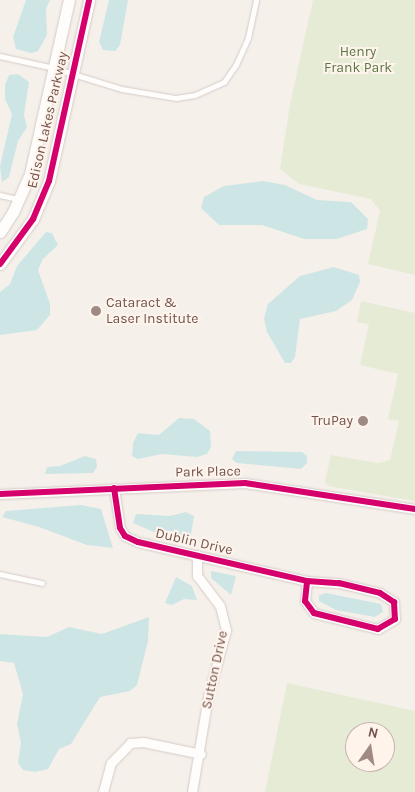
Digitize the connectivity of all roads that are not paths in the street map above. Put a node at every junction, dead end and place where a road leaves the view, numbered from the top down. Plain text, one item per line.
1 (69, 0) edge
2 (89, 0) edge
3 (256, 0) edge
4 (0, 56) edge
5 (54, 68) junction
6 (72, 75) junction
7 (0, 195) edge
8 (20, 200) junction
9 (0, 232) edge
10 (0, 264) edge
11 (114, 488) junction
12 (0, 494) edge
13 (415, 509) edge
14 (197, 556) junction
15 (0, 574) edge
16 (306, 581) junction
17 (42, 583) dead end
18 (201, 754) junction
19 (103, 792) edge
20 (192, 792) edge

1 - 5 street, Edison Lakes Parkway
2 - 6 street, Edison Lakes Parkway
3 - 6 lane
4 - 5 lane
5 - 6 lane
5 - 8 street, Edison Lakes Parkway
6 - 10 street, Edison Lakes Parkway
7 - 8 lane
8 - 9 street, Edison Lakes Parkway
11 - 12 street, Park Place
11 - 13 street, Park Place
11 - 14 street, Dublin Drive
14 - 16 street, Dublin Drive
14 - 18 street, Sutton Drive
15 - 17 lane
16 - 16 street, Dublin Drive
18 - 19 street
18 - 20 street, Sutton Drive

